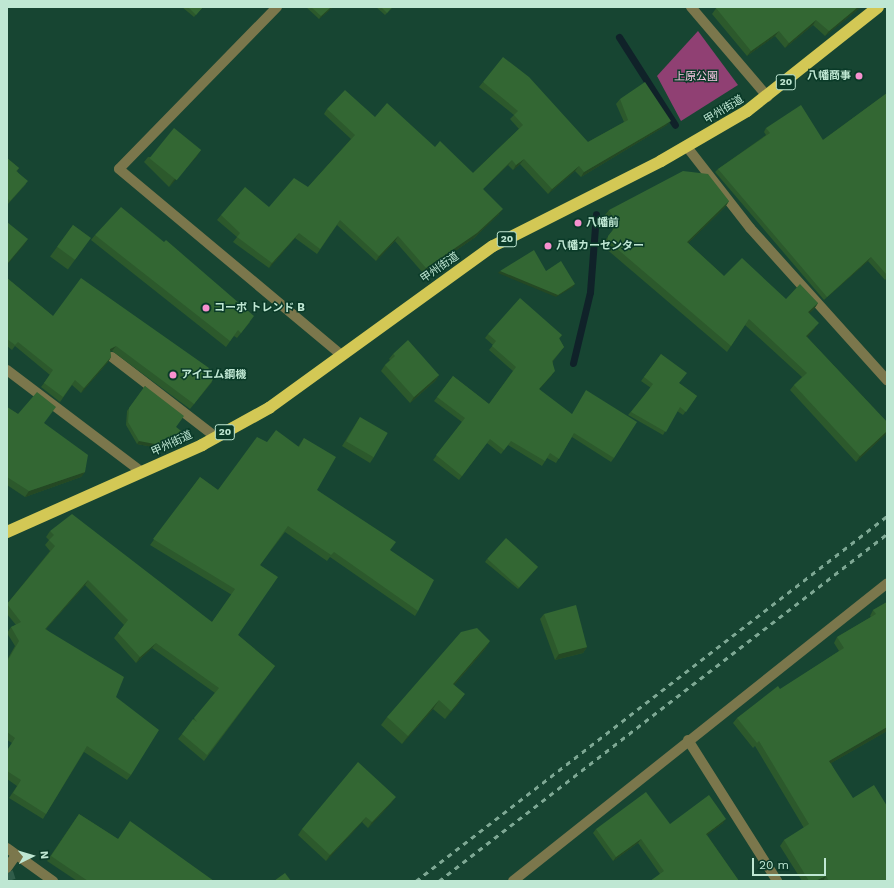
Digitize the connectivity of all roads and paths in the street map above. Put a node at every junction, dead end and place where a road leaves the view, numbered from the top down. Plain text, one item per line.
1 (277, 7) edge
2 (691, 7) edge
3 (878, 7) edge
4 (768, 96) junction
5 (687, 147) junction
6 (340, 354) junction
7 (112, 357) edge
8 (7, 370) edge
9 (887, 380) edge
10 (216, 437) junction
11 (142, 472) junction
12 (7, 532) edge
13 (887, 584) edge
14 (688, 740) junction
15 (7, 848) edge
16 (16, 855) junction
17 (7, 868) edge
18 (53, 881) edge
19 (513, 881) edge
20 (777, 881) edge

1 - 6 street
2 - 4 street
3 - 4 highway, 甲州街道 / 20
4 - 5 highway, 甲州街道 / 20
5 - 6 highway, 甲州街道 / 20
5 - 9 street
6 - 10 highway, 甲州街道 / 20
7 - 10 street
8 - 11 street
10 - 11 highway, 甲州街道 / 20
11 - 12 highway, 甲州街道 / 20
13 - 14 street
14 - 19 street
14 - 20 street
15 - 16 street
16 - 17 street
16 - 18 street

